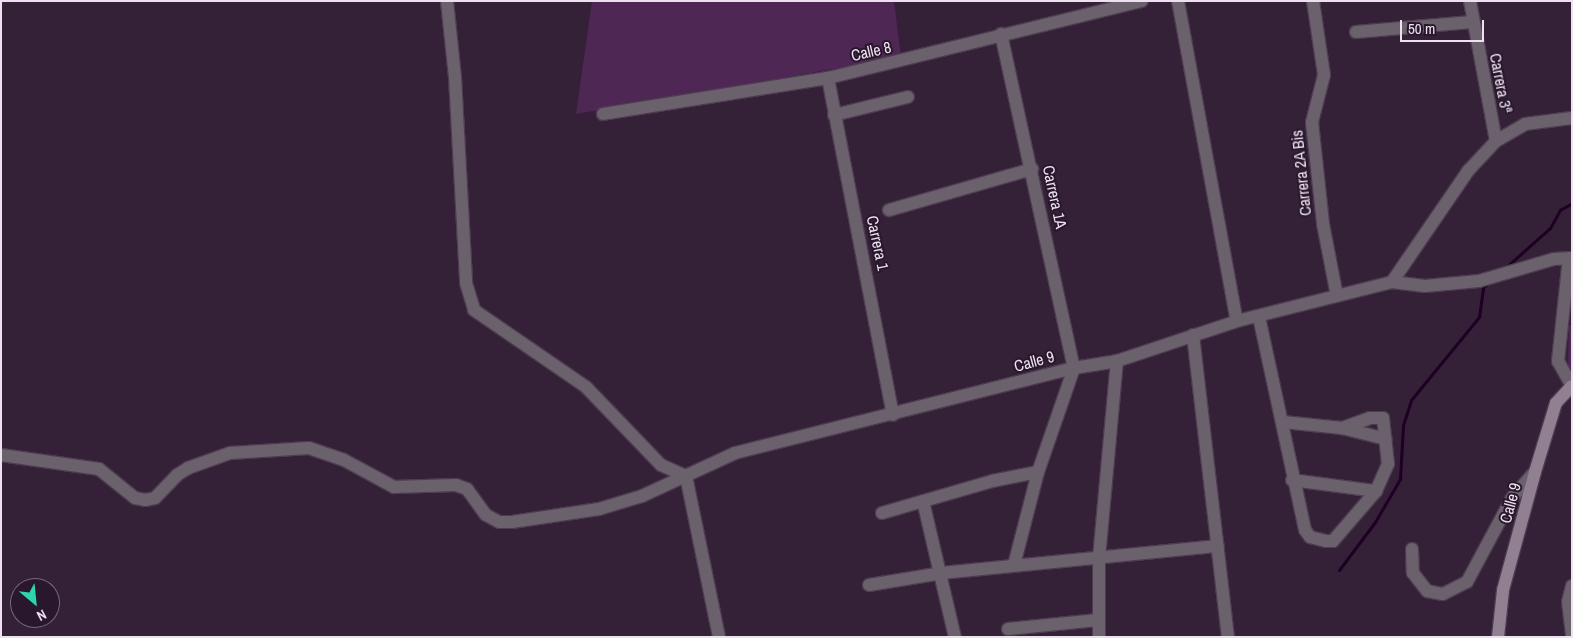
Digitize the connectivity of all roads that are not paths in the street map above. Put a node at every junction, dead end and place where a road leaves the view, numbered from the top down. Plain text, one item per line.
1 (447, 1) edge
2 (1142, 1) edge
3 (1178, 1) edge
4 (1313, 1) edge
5 (1470, 1) edge
6 (1472, 22) junction
7 (1356, 32) dead end
8 (1001, 34) junction
9 (828, 78) junction
10 (908, 97) dead end
11 (603, 114) dead end
12 (834, 115) junction
13 (1572, 118) edge
14 (1496, 141) junction
15 (1032, 169) junction
16 (889, 210) dead end
17 (1570, 258) edge
18 (1392, 282) junction
19 (1337, 296) junction
20 (1259, 317) junction
21 (1237, 321) junction
22 (1193, 335) junction
23 (1117, 361) junction
24 (1074, 368) junction
25 (1572, 386) edge
26 (893, 415) junction
27 (1283, 422) junction
28 (1342, 428) junction
29 (1386, 439) junction
30 (1, 455) edge
31 (1038, 472) junction
32 (1535, 472) junction
33 (686, 476) junction
34 (1292, 480) junction
35 (1376, 492) junction
36 (923, 501) junction
37 (882, 513) dead end
38 (1218, 546) junction
39 (1412, 549) dead end
40 (1099, 558) junction
41 (1014, 565) junction
42 (942, 573) junction
43 (869, 585) dead end
44 (1572, 586) edge
45 (1098, 620) junction
46 (1008, 630) dead end
47 (1572, 636) edge
48 (719, 637) edge
49 (956, 637) edge
50 (1099, 637) edge
51 (1228, 637) edge
52 (1498, 637) edge

1 - 33 street
2 - 8 street, Calle 8
3 - 21 street
4 - 19 street, Carrera 2A Bis
5 - 6 street, Carrera 3ª
6 - 7 street
6 - 14 street, Carrera 3ª
8 - 9 street, Calle 8
8 - 15 street, Carrera 1A
9 - 11 street, Calle 8
9 - 12 street, Carrera 1
10 - 12 street
12 - 26 street, Carrera 1
13 - 14 street
14 - 18 street
15 - 16 street
15 - 24 street, Carrera 1A
17 - 18 street
17 - 25 street
18 - 19 street, Calle 9
19 - 20 street, Calle 9
20 - 21 street, Calle 9
20 - 27 street
21 - 22 street, Calle 9
22 - 23 street, Calle 9
22 - 38 street
23 - 24 street, Calle 9
23 - 40 street
24 - 26 street, Calle 9
24 - 31 street
25 - 32 street, Calle 9
26 - 33 street, Calle 9
27 - 28 street
27 - 34 street
28 - 29 street
28 - 29 street
29 - 35 street
30 - 33 street, Calle 9
31 - 36 street
31 - 41 street
32 - 39 street
32 - 52 street, Calle 9
33 - 48 street
34 - 35 street
34 - 35 street
36 - 37 street
36 - 42 street
38 - 40 street
38 - 51 street
40 - 41 street
40 - 45 street
41 - 42 street
42 - 43 street
42 - 49 street
44 - 47 street
45 - 46 street
45 - 50 street

